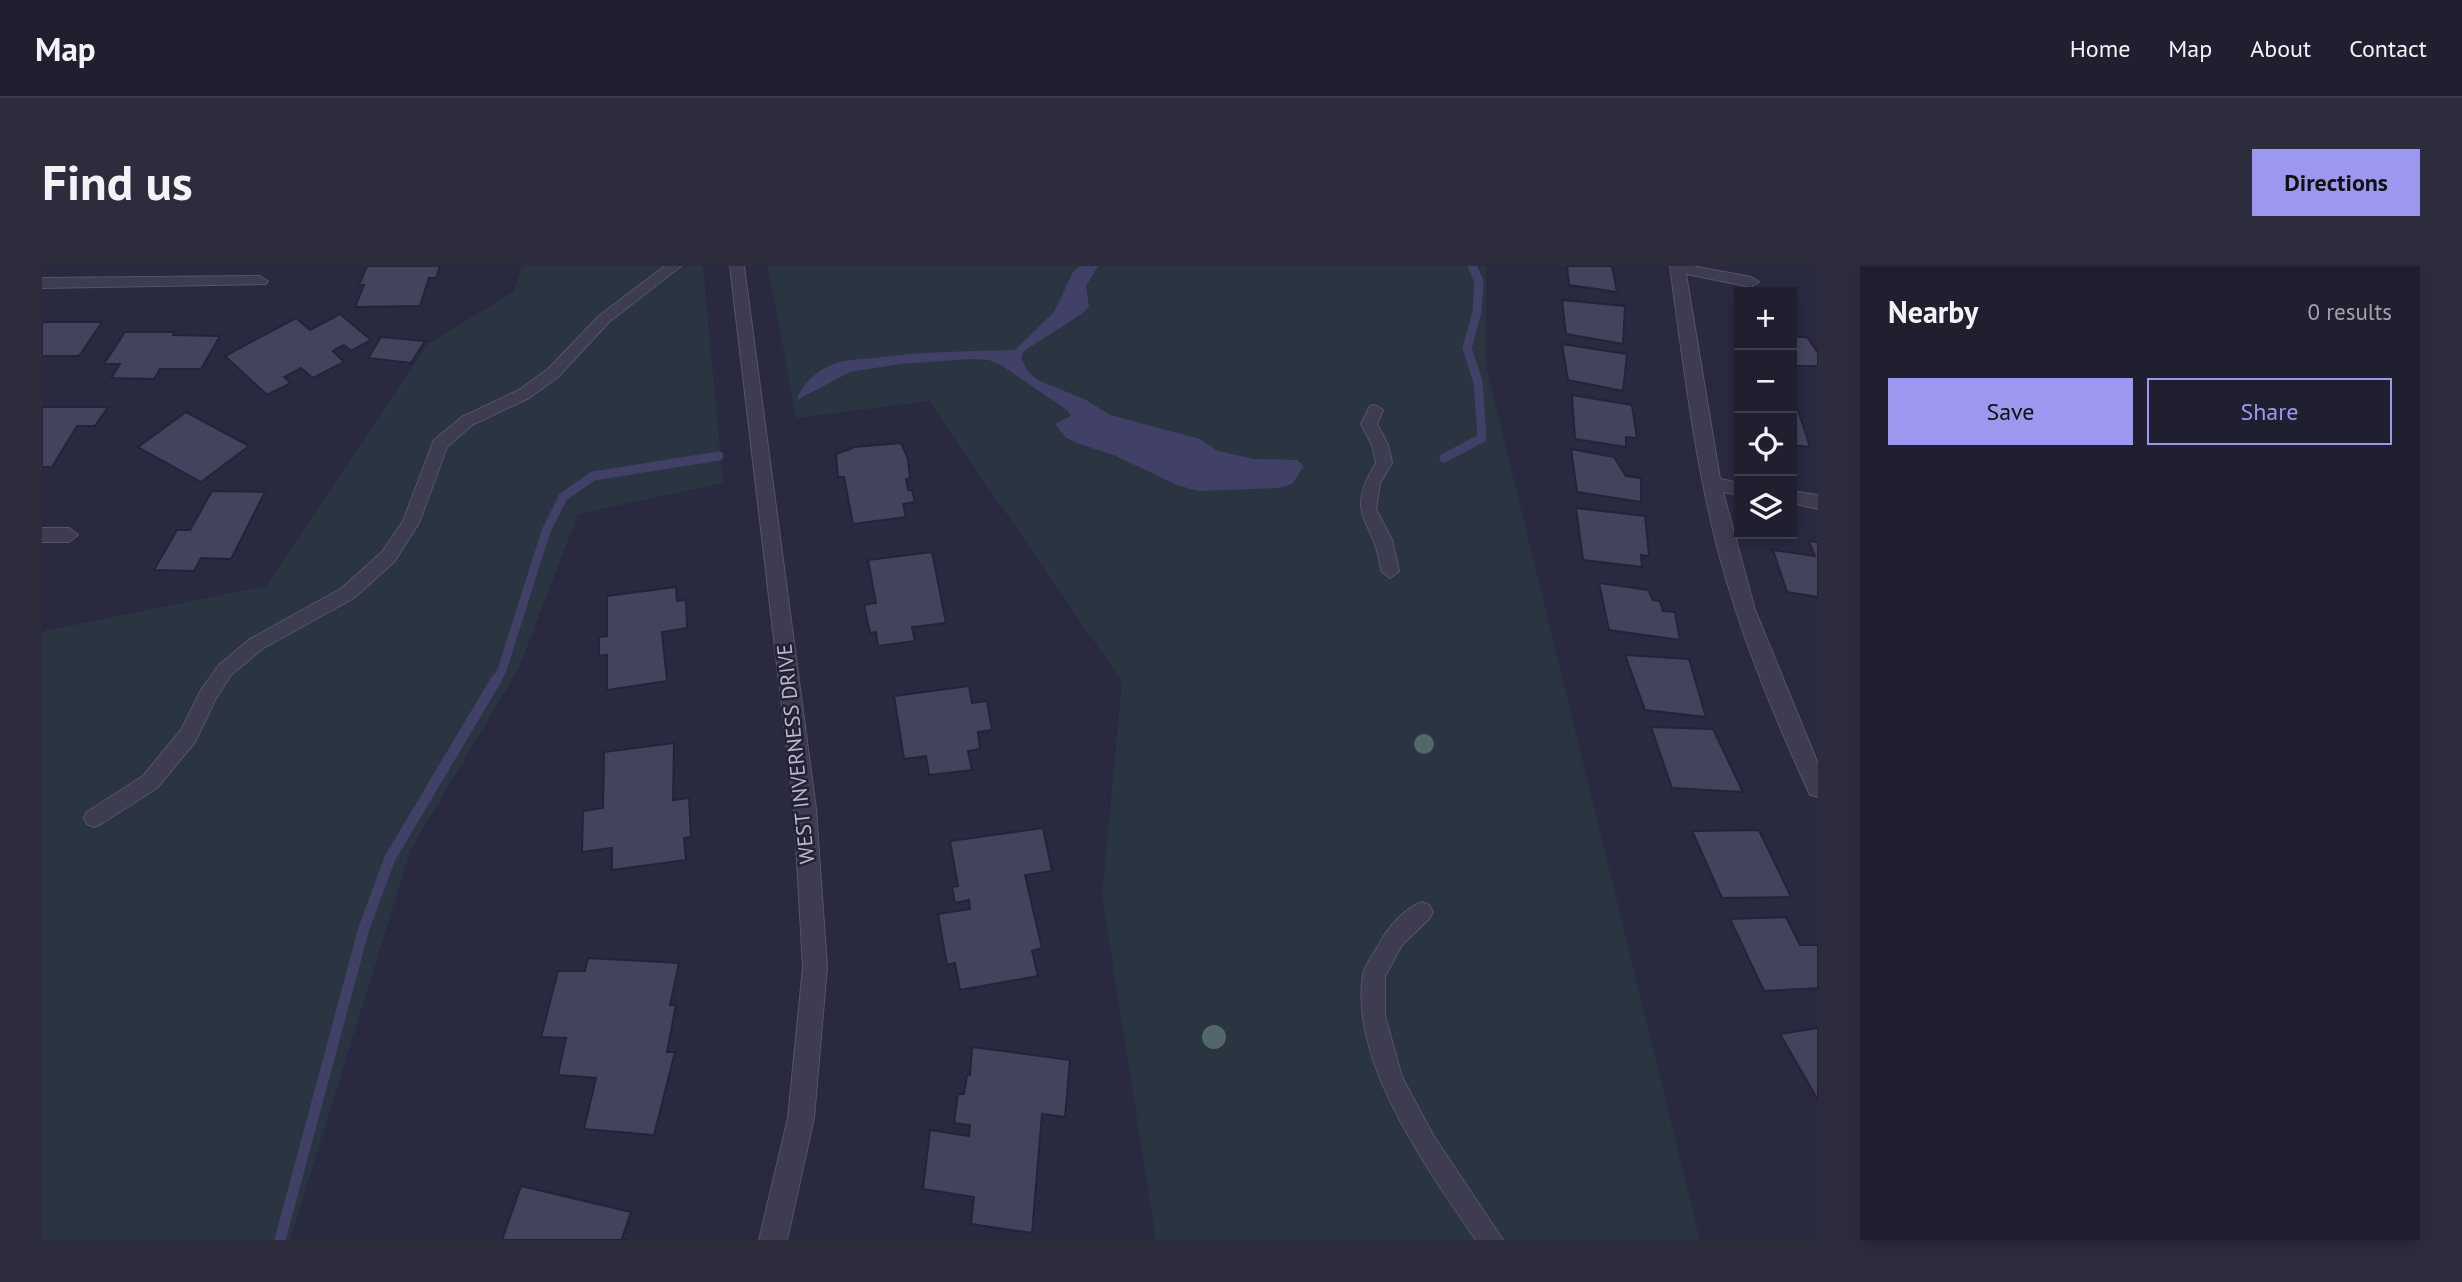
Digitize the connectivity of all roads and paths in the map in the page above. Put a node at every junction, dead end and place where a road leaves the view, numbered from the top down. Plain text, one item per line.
1 (674, 266) edge
2 (737, 266) edge
3 (1677, 267) edge
4 (260, 281) dead end
5 (1751, 282) dead end
6 (42, 283) edge
7 (1375, 410) dead end
8 (1715, 485) junction
9 (1734, 488) edge
10 (1797, 498) edge
11 (1818, 502) edge
12 (42, 535) edge
13 (69, 535) dead end
14 (1390, 571) dead end
15 (1818, 788) edge
16 (94, 818) dead end
17 (1422, 912) dead end
18 (773, 1240) edge
19 (1491, 1240) edge

1 - 16 lane
2 - 18 street, WEST INVERNESS DRIVE
3 - 5 street
3 - 8 street
4 - 6 street
7 - 14 lane
8 - 9 street
8 - 15 street
10 - 11 street
12 - 13 street
17 - 19 lane

